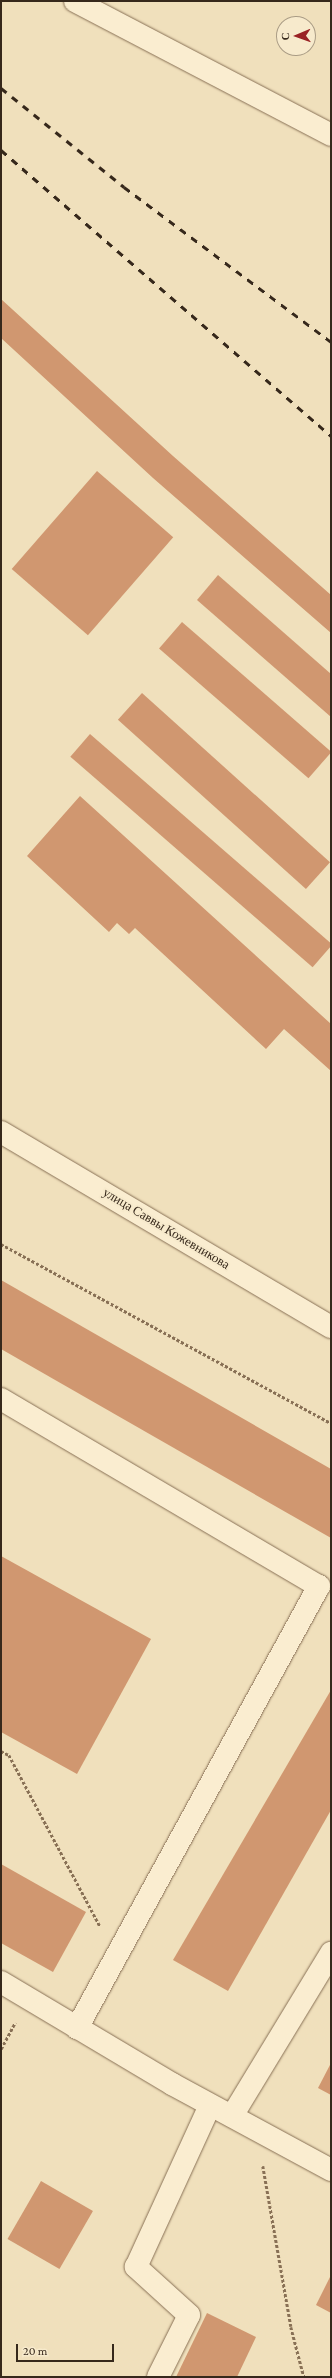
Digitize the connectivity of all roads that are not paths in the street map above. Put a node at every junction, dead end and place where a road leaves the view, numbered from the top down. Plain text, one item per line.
1 (75, 1) edge
2 (331, 135) edge
3 (1, 1132) edge
4 (331, 1327) edge
5 (1, 1399) edge
6 (331, 1954) edge
7 (1, 1982) edge
8 (77, 2028) junction
9 (210, 2105) junction
10 (232, 2116) junction
11 (331, 2170) edge
12 (158, 2377) edge

1 - 2 street
3 - 4 street, улица Саввы Кожевникова
5 - 8 street
6 - 10 street
7 - 8 street
8 - 9 street
9 - 10 street
9 - 12 street
10 - 11 street

